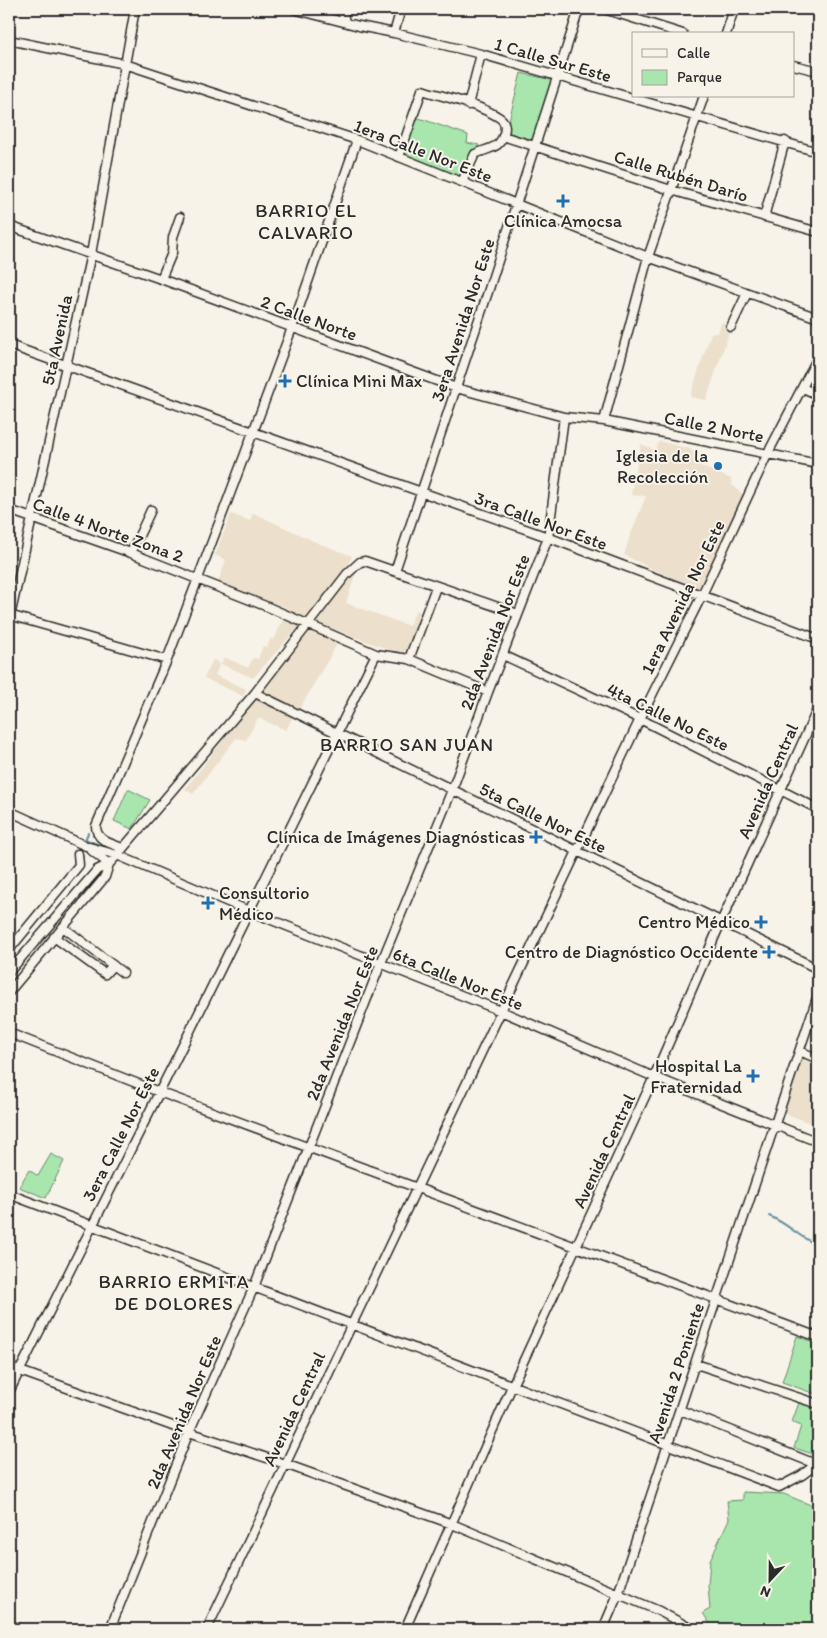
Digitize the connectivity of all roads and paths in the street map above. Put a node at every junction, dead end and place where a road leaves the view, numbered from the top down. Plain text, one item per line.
1 (136, 9) edge
2 (293, 9) edge
3 (342, 9) edge
4 (401, 9) edge
5 (579, 9) edge
6 (604, 9) edge
7 (734, 9) edge
8 (345, 22) junction
9 (677, 32) edge
10 (727, 32) edge
11 (394, 33) junction
12 (9, 40) edge
13 (481, 54) junction
14 (125, 64) junction
15 (794, 65) edge
16 (818, 71) edge
17 (558, 77) junction
18 (632, 98) edge
19 (633, 98) edge
20 (703, 98) edge
21 (468, 105) junction
22 (698, 116) junction
23 (503, 136) junction
24 (357, 140) junction
25 (785, 141) junction
26 (536, 145) junction
27 (818, 152) edge
28 (399, 158) junction
29 (462, 182) junction
30 (671, 190) junction
31 (517, 203) junction
32 (180, 217) dead end
33 (764, 217) junction
34 (9, 226) edge
35 (818, 232) edge
36 (91, 254) junction
37 (648, 256) junction
38 (161, 279) junction
39 (747, 293) junction
40 (818, 318) edge
41 (731, 327) dead end
42 (292, 328) junction
43 (9, 345) edge
44 (818, 357) edge
45 (67, 366) junction
46 (456, 388) junction
47 (803, 388) junction
48 (818, 395) edge
49 (564, 417) junction
50 (604, 421) junction
51 (254, 432) junction
52 (768, 454) junction
53 (818, 464) edge
54 (422, 493) junction
55 (9, 510) edge
56 (151, 510) dead end
57 (32, 518) junction
58 (548, 538) junction
59 (131, 554) junction
60 (395, 571) junction
61 (197, 579) junction
62 (436, 587) junction
63 (702, 597) junction
64 (518, 614) junction
65 (9, 617) edge
66 (309, 624) junction
67 (818, 639) edge
68 (376, 654) junction
69 (503, 655) junction
70 (409, 659) junction
71 (167, 660) junction
72 (488, 692) junction
73 (255, 693) junction
74 (818, 708) edge
75 (640, 719) junction
76 (336, 733) junction
77 (452, 790) junction
78 (781, 790) junction
79 (818, 809) edge
80 (9, 811) edge
81 (86, 846) junction
82 (123, 848) junction
83 (578, 851) junction
84 (78, 854) dead end
85 (117, 856) junction
86 (109, 864) junction
87 (61, 910) junction
88 (249, 911) junction
89 (70, 918) junction
90 (721, 922) junction
91 (63, 927) junction
92 (54, 937) junction
93 (9, 950) edge
94 (22, 956) junction
95 (381, 964) junction
96 (31, 965) junction
97 (112, 965) junction
98 (818, 969) edge
99 (9, 972) edge
100 (123, 973) dead end
101 (9, 992) edge
102 (818, 996) edge
103 (501, 1011) junction
104 (9, 1033) edge
105 (800, 1052) junction
106 (818, 1059) edge
107 (654, 1077) junction
108 (159, 1092) junction
109 (776, 1126) junction
110 (818, 1142) edge
111 (309, 1148) junction
112 (417, 1188) junction
113 (9, 1194) edge
114 (92, 1226) junction
115 (576, 1247) junction
116 (254, 1287) junction
117 (716, 1299) junction
118 (351, 1324) junction
119 (818, 1337) edge
120 (696, 1364) junction
121 (9, 1367) edge
122 (19, 1371) junction
123 (512, 1386) junction
124 (9, 1392) edge
125 (818, 1404) edge
126 (680, 1410) junction
127 (189, 1432) junction
128 (667, 1445) junction
129 (285, 1464) junction
130 (818, 1464) edge
131 (452, 1524) junction
132 (618, 1594) junction
133 (9, 1625) edge
134 (21, 1629) edge
135 (110, 1629) edge
136 (207, 1629) edge
137 (405, 1629) edge
138 (603, 1629) edge
139 (692, 1629) edge

1 - 14 street, 5ta Avenida
2 - 8 street, 1 Calle Sur Este
3 - 8 street
4 - 11 street
5 - 17 street, 3era Avenida Nor Este
6 - 9 street
7 - 10 street
8 - 11 street, 1 Calle Sur Este
11 - 13 street, 1 Calle Sur Este
12 - 14 street, 1era Calle Nor Este
13 - 17 street, 1 Calle Sur Este
13 - 21 street
14 - 24 street, 1era Calle Nor Este
14 - 36 street, 5ta Avenida
15 - 16 street
17 - 18 street, 1 Calle Sur Este
17 - 26 street, 3era Avenida Nor Este
19 - 22 street, 1 Calle Sur Este
20 - 22 street
21 - 23 street
21 - 28 street
22 - 25 street, 1 Calle Sur Este
22 - 30 street
23 - 26 street, Calle Rubén Darío
23 - 29 street
24 - 28 street, 1era Calle Nor Este
24 - 42 street
25 - 27 street, 1 Calle Sur Este
25 - 33 street
26 - 30 street, Calle Rubén Darío
26 - 31 street, 3era Avenida Nor Este
28 - 29 street, 1era Calle Nor Este
29 - 31 street, 1era Calle Nor Este
30 - 33 street, Calle Rubén Darío
30 - 37 street
31 - 37 street, 1era Calle Nor Este
31 - 46 street, 3era Avenida Nor Este
32 - 38 street
33 - 35 street, Calle Rubén Darío
34 - 36 street, 2 Calle Norte
36 - 38 street, 2 Calle Norte
36 - 45 street, 5ta Avenida
37 - 39 street, 1era Calle Nor Este
37 - 50 street
38 - 42 street, 2 Calle Norte
39 - 40 street, 1era Calle Nor Este
39 - 41 street
42 - 46 street, 2 Calle Norte
42 - 51 street
43 - 45 street
44 - 47 street, 1era Avenida Nor Este
45 - 51 street
45 - 57 street, 5ta Avenida
46 - 49 street, 2 Calle Norte
46 - 54 street, 3era Avenida Nor Este
47 - 48 street
47 - 52 street, 1era Avenida Nor Este
49 - 50 street, 2 Calle Norte
49 - 58 street, 2da Avenida Nor Este
50 - 52 street, Calle 2 Norte
51 - 54 street, 3ra Calle Nor Este
51 - 61 street
52 - 53 street, Calle 2 Norte
52 - 63 street, 1era Avenida Nor Este
54 - 58 street, 3ra Calle Nor Este
54 - 60 street, 3era Avenida Nor Este
55 - 57 street, Calle 4 Norte Zona 2
56 - 59 street
57 - 59 street, Calle 4 Norte Zona 2
57 - 65 street, 5ta Avenida
58 - 63 street, 3ra Calle Nor Este
58 - 64 street, 2da Avenida Nor Este
59 - 61 street, Calle 4 Norte Zona 2
60 - 62 street
60 - 66 street
61 - 66 street, Calle 4 Norte Zona 2
61 - 71 street
62 - 64 street
62 - 70 street
63 - 67 street, 3ra Calle Nor Este
63 - 75 street, 1era Avenida Nor Este
64 - 69 street, 2da Avenida Nor Este
65 - 71 street
66 - 68 street, Calle 4 Norte Zona 2
66 - 73 street
68 - 70 street, Calle 4 Norte Zona 2
68 - 76 street
69 - 72 street, 2da Avenida Nor Este
69 - 75 street, 4ta Calle No Este
70 - 72 street, Calle 4 Norte Zona 2
71 - 82 street
72 - 77 street, 2da Avenida Nor Este
73 - 76 street, 5ta Calle Nor Este
73 - 82 street
74 - 78 street, Avenida Central
75 - 78 street, 4ta Calle No Este
75 - 83 street, 1era Avenida Nor Este
76 - 77 street, 5ta Calle Nor Este
76 - 88 street
77 - 83 street, 5ta Calle Nor Este
77 - 95 street, 2da Avenida Nor Este
78 - 79 street, 4ta Calle No Este
78 - 90 street, Avenida Central
80 - 81 street, 6ta Calle Nor Este
81 - 85 street, 6ta Calle Nor Este
81 - 86 street, 6ta Calle Nor Este
82 - 85 street
83 - 90 street, 5ta Calle Nor Este
83 - 103 street, Avenida Central
84 - 93 street
85 - 86 street
85 - 88 street, 6ta Calle Nor Este
86 - 87 street
86 - 89 street
87 - 89 street
87 - 94 street
88 - 95 street, 6ta Calle Nor Este
88 - 108 street, 3era Calle Nor Este
89 - 91 street
90 - 98 street, 5ta Calle Nor Este
90 - 107 street, Avenida Central
91 - 92 street
91 - 97 street
92 - 96 street
92 - 97 street
94 - 96 street
94 - 99 street
95 - 103 street, 6ta Calle Nor Este
95 - 111 street, 2da Avenida Nor Este
96 - 101 street
97 - 100 street
102 - 105 street, Avenida 2 Poniente
103 - 107 street, 6ta Calle Nor Este
103 - 112 street, Avenida Central
104 - 108 street
105 - 106 street
105 - 109 street, Avenida 2 Poniente
107 - 109 street, 6ta Calle Nor Este
107 - 115 street, Avenida Central
108 - 111 street
108 - 114 street, 3era Calle Nor Este
109 - 110 street, 6ta Calle Nor Este
109 - 117 street, Avenida 2 Poniente
111 - 112 street
111 - 116 street, 2da Avenida Nor Este
112 - 115 street
112 - 118 street, Avenida Central
113 - 114 street
114 - 116 street
114 - 122 street, 3era Calle Nor Este
115 - 117 street
115 - 123 street, Avenida Central
116 - 118 street
116 - 127 street, 2da Avenida Nor Este
117 - 119 street
117 - 120 street, Avenida 2 Poniente
118 - 123 street
118 - 129 street, Avenida Central
120 - 125 street
120 - 126 street, Avenida 2 Poniente
121 - 122 street
122 - 124 street
122 - 127 street
123 - 128 street
123 - 131 street, Avenida Central
126 - 128 street, Avenida 2 Poniente
126 - 130 street
127 - 129 street
127 - 135 street, 2da Avenida Nor Este
128 - 130 street
128 - 132 street, Avenida 2 Poniente
129 - 131 street
129 - 136 street, Avenida Central
131 - 132 street
131 - 137 street, Avenida Central
132 - 138 street, Avenida 2 Poniente
132 - 139 street
133 - 134 street

